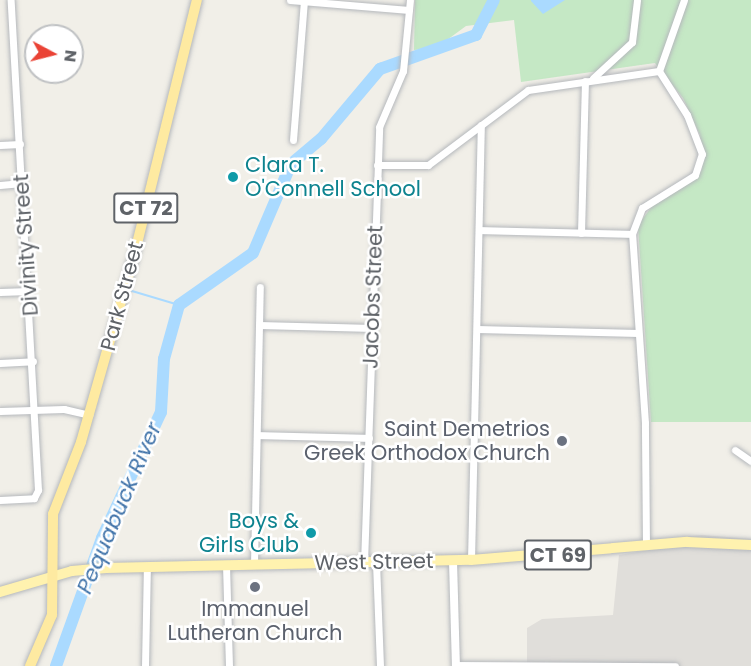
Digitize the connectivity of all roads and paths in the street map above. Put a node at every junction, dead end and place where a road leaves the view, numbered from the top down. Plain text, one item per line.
1 (11, 0) edge
2 (197, 0) edge
3 (290, 0) edge
4 (410, 0) edge
5 (637, 0) edge
6 (684, 0) edge
7 (304, 1) edge
8 (409, 10) junction
9 (659, 71) junction
10 (589, 80) junction
11 (481, 125) junction
12 (293, 140) dead end
13 (20, 144) junction
14 (0, 145) edge
15 (377, 165) junction
16 (22, 183) junction
17 (0, 185) edge
18 (480, 230) junction
19 (581, 233) junction
20 (632, 234) junction
21 (260, 287) dead end
22 (29, 291) junction
23 (0, 292) edge
24 (259, 325) junction
25 (373, 328) junction
26 (477, 329) junction
27 (638, 333) junction
28 (33, 361) junction
29 (0, 363) edge
30 (35, 410) junction
31 (0, 411) edge
32 (89, 415) junction
33 (258, 435) junction
34 (369, 438) junction
35 (735, 450) dead end
36 (751, 461) edge
37 (0, 500) edge
38 (751, 545) edge
39 (646, 546) junction
40 (471, 560) junction
41 (453, 561) junction
42 (364, 562) junction
43 (376, 562) junction
44 (254, 564) junction
45 (226, 565) junction
46 (147, 566) junction
47 (53, 578) junction
48 (0, 592) edge
49 (456, 665) edge
50 (30, 666) edge
51 (145, 666) edge
52 (230, 666) edge
53 (380, 666) edge
54 (675, 666) edge

1 - 13 street, Divinity Street
2 - 32 highway, Park Street / CT 72
3 - 7 street
4 - 8 street, Jacobs Street
5 - 10 street
6 - 9 street
7 - 8 street
7 - 12 street
8 - 15 street, Jacobs Street
9 - 10 street
9 - 20 street
10 - 11 street
10 - 19 street
11 - 15 street
11 - 18 street
13 - 14 street
13 - 16 street, Divinity Street
15 - 25 street, Jacobs Street
16 - 17 street
16 - 22 street, Divinity Street
18 - 19 street
18 - 26 street
19 - 20 street
20 - 27 street
21 - 24 street
22 - 23 street
22 - 28 street, Divinity Street
24 - 25 street
24 - 33 street
25 - 34 street, Jacobs Street
26 - 27 street
26 - 40 street
27 - 39 street
28 - 29 street
28 - 30 street, Divinity Street
30 - 31 street
30 - 32 street
30 - 37 street, Divinity Street
32 - 47 highway, Park Street / CT 72
33 - 34 street
33 - 44 street
34 - 42 street, Jacobs Street
35 - 36 street
38 - 39 main road, West Street / CT 69
39 - 40 main road, West Street / CT 69
40 - 41 main road, West Street / CT 69
41 - 43 main road, West Street / CT 69
41 - 49 street
42 - 43 main road, West Street / CT 69
42 - 44 main road, West Street / CT 69
43 - 53 street
44 - 45 main road, West Street / CT 69
45 - 46 main road, West Street / CT 69
45 - 52 street
46 - 47 main road, West Street / CT 69
46 - 51 street
47 - 48 main road, West Street / CT 69
47 - 50 highway, CT 72
49 - 54 street

